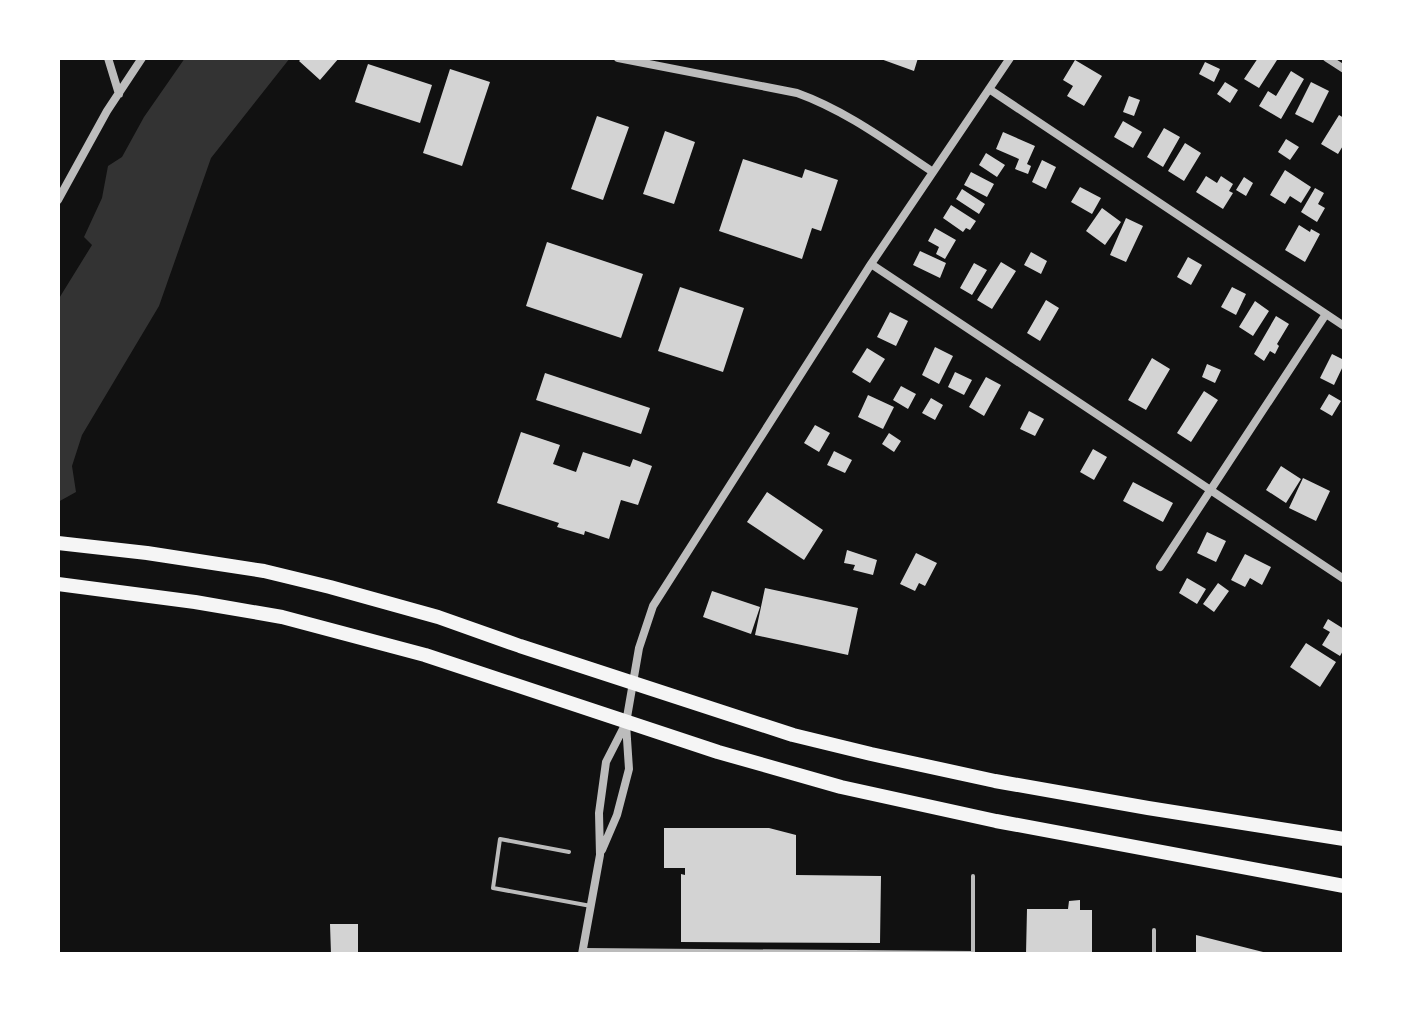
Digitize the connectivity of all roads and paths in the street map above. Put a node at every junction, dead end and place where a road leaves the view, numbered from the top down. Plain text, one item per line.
1 (108, 58) edge
2 (142, 58) edge
3 (618, 58) edge
4 (1010, 58) edge
5 (1327, 58) edge
6 (1344, 69) edge
7 (989, 89) junction
8 (119, 94) junction
9 (933, 172) junction
10 (58, 200) edge
11 (871, 264) junction
12 (1326, 314) junction
13 (1344, 326) edge
14 (1209, 490) junction
15 (64, 544) edge
16 (1160, 567) dead end
17 (1344, 579) edge
18 (58, 584) edge
19 (633, 682) junction
20 (626, 723) junction
21 (1344, 839) edge
22 (569, 852) dead end
23 (600, 855) junction
24 (973, 876) dead end
25 (1344, 886) edge
26 (591, 906) junction
27 (1154, 930) dead end
28 (582, 952) edge
29 (973, 954) edge
30 (1154, 954) edge

1 - 8 street
2 - 8 street
3 - 9 street
4 - 7 street
5 - 6 street
7 - 9 street
7 - 12 street
8 - 10 street
9 - 11 street
11 - 14 street
11 - 19 street
12 - 13 street
12 - 14 street
14 - 16 street
14 - 17 street
15 - 19 main road
18 - 20 main road
19 - 20 street
19 - 21 main road
20 - 23 street
20 - 23 street
20 - 25 main road
22 - 26 lane
23 - 26 street
24 - 29 lane
26 - 28 street
27 - 30 lane
28 - 29 lane

